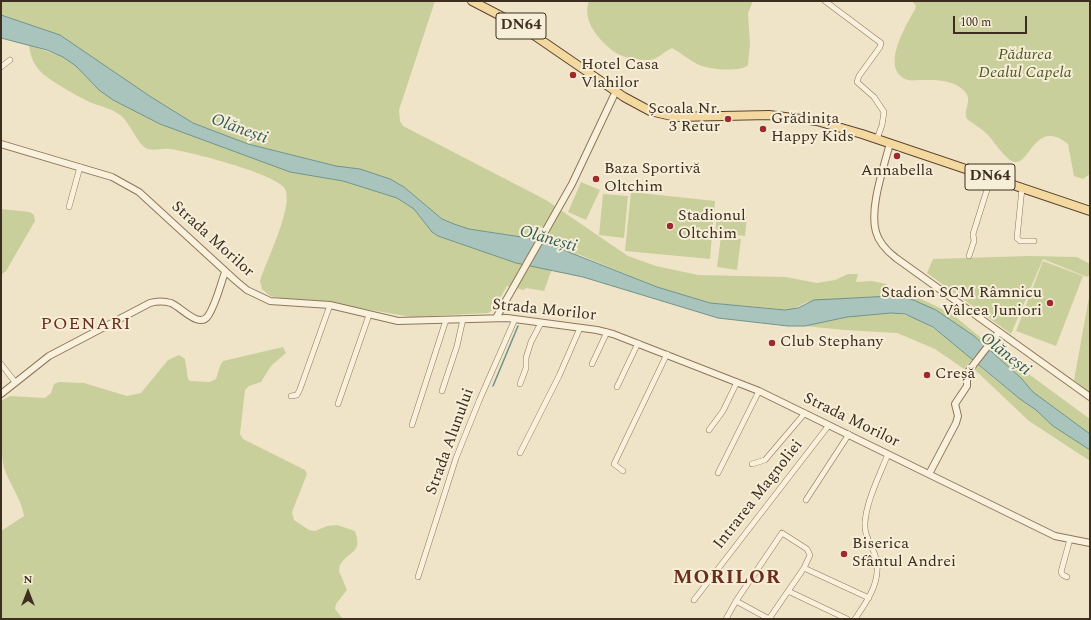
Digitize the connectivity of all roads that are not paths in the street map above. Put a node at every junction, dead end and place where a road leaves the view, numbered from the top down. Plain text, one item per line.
1 (472, 1) edge
2 (825, 1) edge
3 (10, 60) dead end
4 (1, 67) edge
5 (616, 91) junction
6 (878, 139) junction
7 (890, 143) junction
8 (1, 144) edge
9 (80, 167) junction
10 (991, 177) junction
11 (1022, 188) junction
12 (69, 207) dead end
13 (1090, 211) edge
14 (1034, 241) dead end
15 (969, 256) dead end
16 (225, 272) junction
17 (330, 305) junction
18 (368, 315) junction
19 (496, 318) junction
20 (463, 319) junction
21 (515, 319) junction
22 (446, 320) junction
23 (541, 323) junction
24 (580, 328) junction
25 (607, 332) junction
26 (999, 332) junction
27 (638, 343) junction
28 (667, 354) junction
29 (1, 364) edge
30 (592, 364) dead end
31 (15, 382) junction
32 (737, 382) junction
33 (520, 384) dead end
34 (617, 387) dead end
35 (442, 391) dead end
36 (759, 391) junction
37 (1, 394) edge
38 (291, 396) dead end
39 (1090, 398) edge
40 (338, 404) dead end
41 (805, 413) junction
42 (412, 425) dead end
43 (829, 425) junction
44 (709, 430) dead end
45 (849, 434) junction
46 (520, 453) dead end
47 (888, 454) junction
48 (752, 464) dead end
49 (623, 471) dead end
50 (718, 473) dead end
51 (929, 474) junction
52 (806, 500) dead end
53 (1070, 539) junction
54 (1090, 543) edge
55 (804, 568) junction
56 (418, 577) dead end
57 (1067, 577) dead end
58 (788, 591) junction
59 (869, 598) junction
60 (694, 600) dead end
61 (736, 601) junction
62 (726, 619) edge
63 (769, 619) edge
64 (847, 619) edge
65 (855, 619) edge

1 - 5 main road, DN64
2 - 6 street
3 - 4 street
5 - 6 main road, DN64
5 - 19 street
6 - 7 main road, DN64
7 - 10 main road, DN64
7 - 26 street
8 - 9 street, Strada Morilor
9 - 12 street
9 - 16 street, Strada Morilor
10 - 11 main road, DN64
10 - 15 street
11 - 13 main road, DN64
11 - 14 street
16 - 17 street, Strada Morilor
16 - 31 street
17 - 18 street, Strada Morilor
17 - 38 street
18 - 22 street, Strada Morilor
18 - 40 street
19 - 20 street, Strada Morilor
19 - 21 street, Strada Morilor
20 - 22 street, Strada Morilor
20 - 35 street
21 - 23 street, Strada Morilor
21 - 56 street, Strada Alunului
22 - 42 street
23 - 24 street, Strada Morilor
23 - 33 street
24 - 25 street, Strada Morilor
24 - 46 street
25 - 27 street, Strada Morilor
25 - 30 street
26 - 39 street
26 - 51 street
27 - 28 street, Strada Morilor
27 - 34 street
28 - 32 street, Strada Morilor
28 - 49 street
29 - 31 street
31 - 37 street
32 - 36 street, Strada Morilor
32 - 44 street
36 - 41 street, Strada Morilor
36 - 50 street
41 - 43 street, Strada Morilor
41 - 48 street
43 - 45 street, Strada Morilor
43 - 60 street, Intrarea Magnoliei
45 - 47 street, Strada Morilor
45 - 52 street
47 - 51 street, Strada Morilor
47 - 59 street
51 - 53 street, Strada Morilor
53 - 54 street, Strada Morilor
53 - 57 street
55 - 58 street
55 - 59 street
55 - 61 street
58 - 63 street
58 - 64 street
59 - 65 street
61 - 62 street
61 - 63 street

